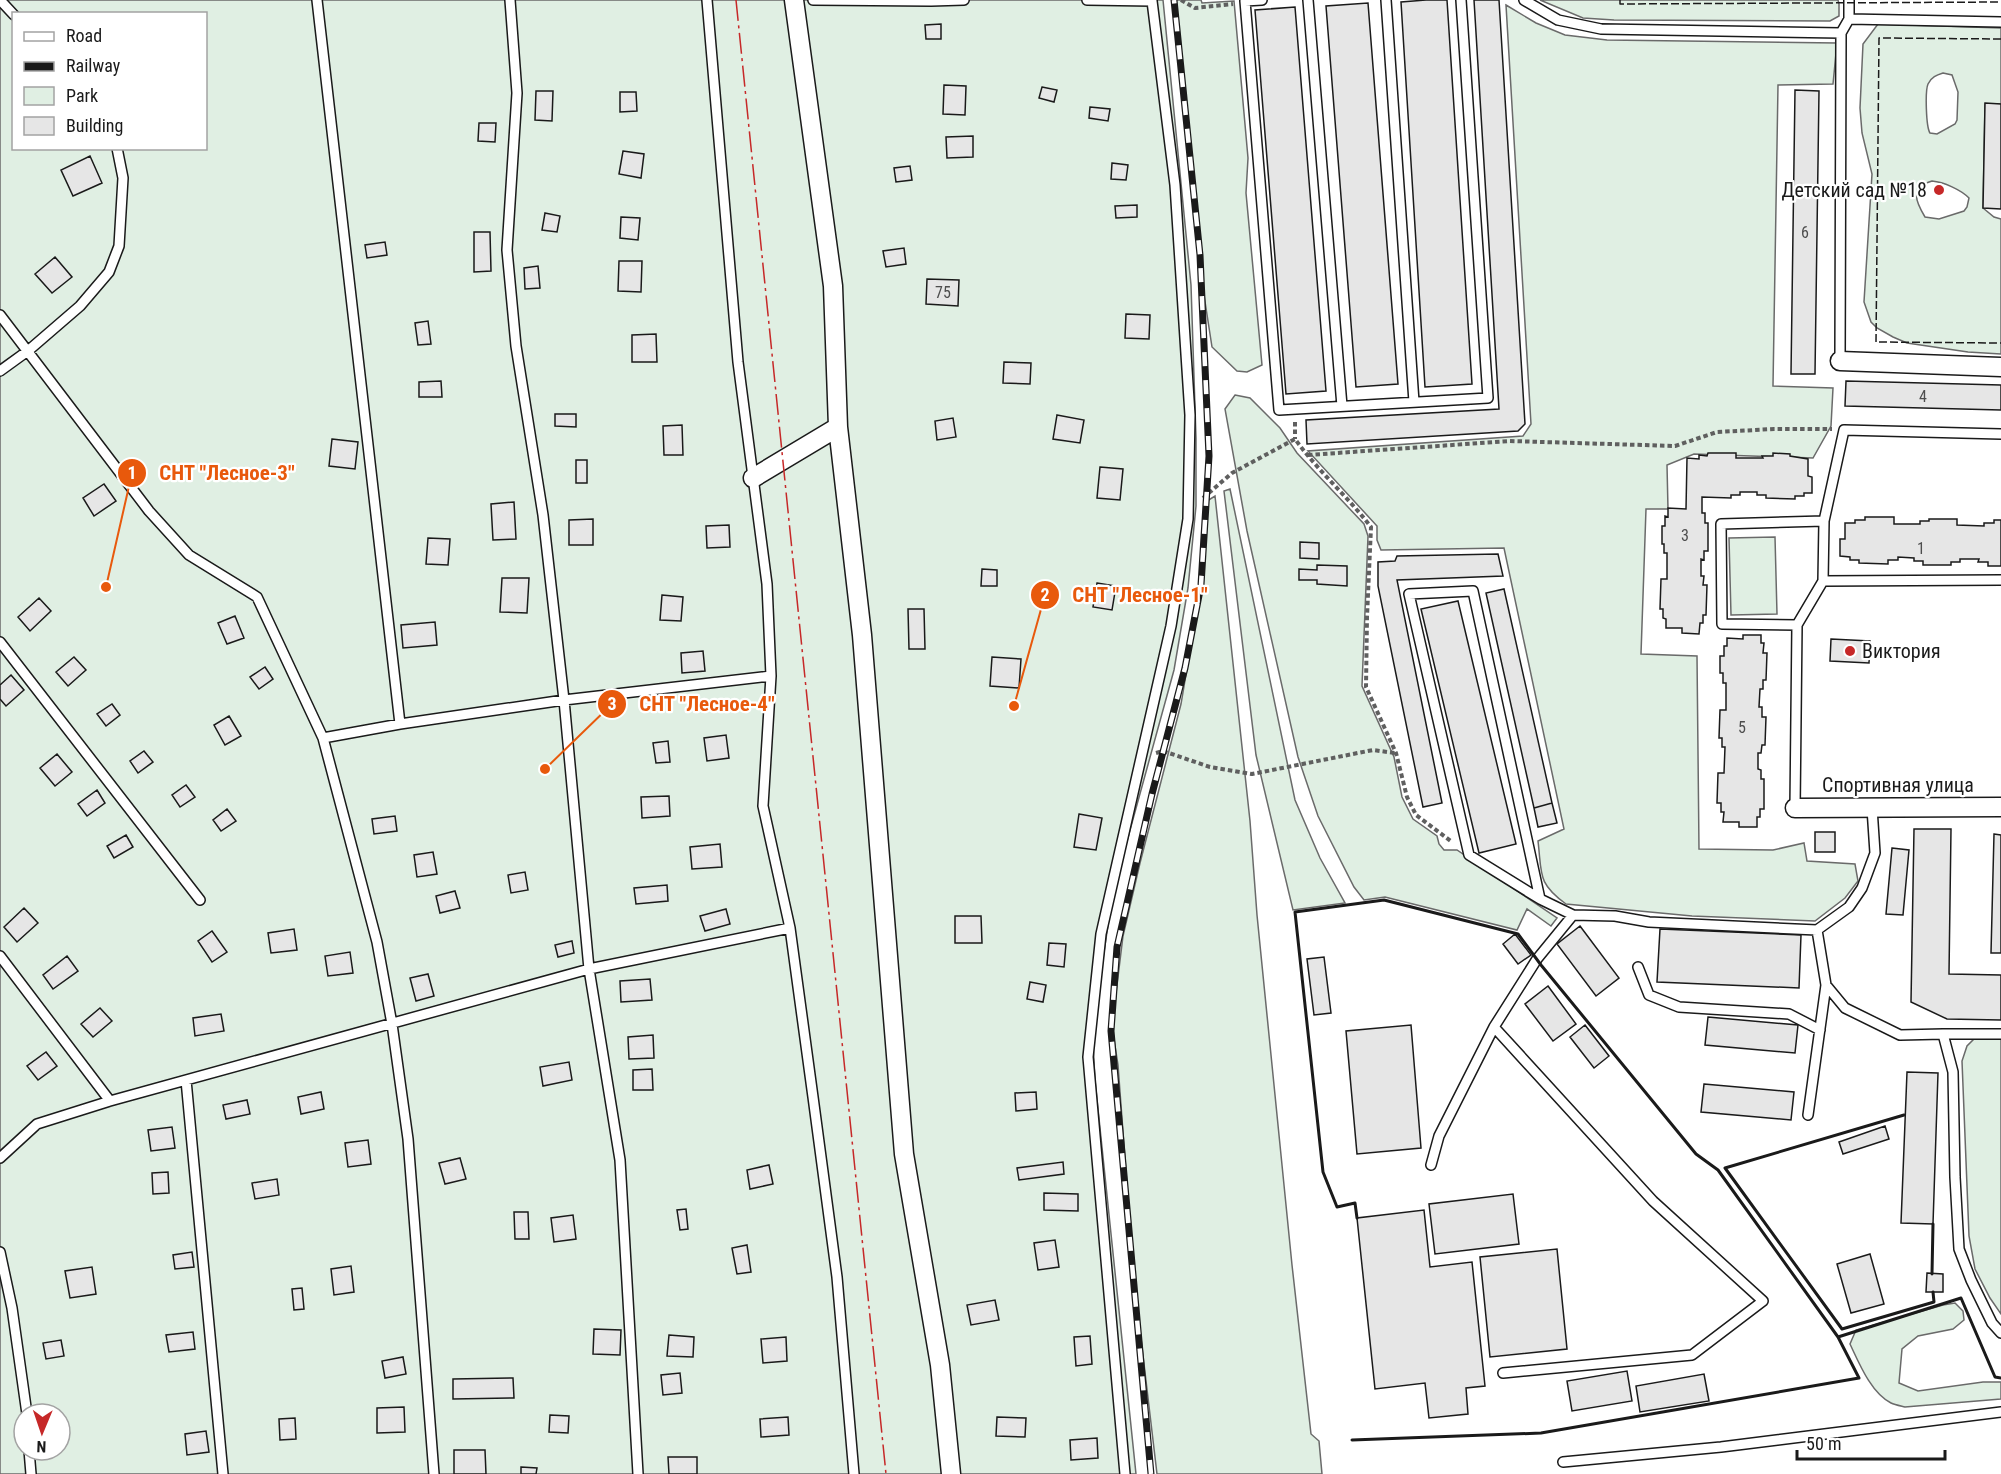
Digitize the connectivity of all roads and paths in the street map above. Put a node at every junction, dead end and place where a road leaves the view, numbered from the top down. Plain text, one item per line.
1 (0, 0) edge
2 (317, 0) edge
3 (510, 0) edge
4 (707, 0) edge
5 (794, 0) edge
6 (813, 0) edge
7 (964, 0) edge
8 (1087, 0) edge
9 (1181, 0) edge
10 (1262, 0) edge
11 (1308, 0) edge
12 (1386, 0) edge
13 (1461, 0) edge
14 (1524, 0) edge
15 (1849, 0) edge
16 (1245, 1) edge
17 (12, 13) edge
18 (1849, 19) junction
19 (2001, 22) edge
20 (1841, 33) junction
21 (117, 150) edge
22 (0, 315) edge
23 (29, 350) junction
24 (1840, 361) joint
25 (2001, 367) edge
26 (0, 371) edge
27 (1414, 402) junction
28 (1342, 406) junction
29 (838, 427) junction
30 (1844, 430) junction
31 (2001, 434) edge
32 (1307, 455) junction
33 (753, 478) junction
34 (1188, 519) junction
35 (1824, 521) junction
36 (2001, 580) edge
37 (1823, 581) junction
38 (1797, 626) junction
39 (0, 642) edge
40 (771, 676) junction
41 (564, 700) junction
42 (400, 724) junction
43 (323, 738) junction
44 (1396, 753) junction
45 (1142, 756) junction
46 (2001, 807) edge
47 (1795, 808) joint
48 (1872, 808) junction
49 (1469, 855) junction
50 (1540, 899) junction
51 (200, 900) dead end
52 (1573, 915) junction
53 (790, 927) junction
54 (1817, 930) junction
55 (0, 956) edge
56 (1638, 967) dead end
57 (589, 969) junction
58 (1826, 985) junction
59 (392, 1024) junction
60 (1494, 1027) junction
61 (1820, 1030) junction
62 (1943, 1034) junction
63 (2001, 1034) edge
64 (186, 1080) junction
65 (110, 1101) junction
66 (1808, 1115) dead end
67 (0, 1158) edge
68 (1431, 1165) dead end
69 (0, 1252) edge
70 (2001, 1333) edge
71 (1503, 1373) dead end
72 (25, 1402) edge
73 (2001, 1412) edge
74 (1563, 1462) dead end
75 (223, 1474) edge
76 (434, 1474) edge
77 (638, 1474) edge
78 (854, 1474) edge
79 (951, 1474) edge
80 (1125, 1474) edge

1 - 17 lane
2 - 42 lane
3 - 41 lane
4 - 33 lane
5 - 29 street
6 - 7 lane
8 - 34 lane
9 - 16 path
10 - 16 lane
11 - 28 lane
12 - 27 lane
13 - 27 lane
14 - 20 lane
15 - 18 lane
16 - 28 lane
18 - 19 lane
18 - 20 lane
20 - 24 lane
21 - 23 lane
22 - 23 lane
23 - 26 lane
23 - 43 lane
24 - 25 street
27 - 28 lane
29 - 33 street
29 - 79 street
30 - 31 lane
30 - 32 path
30 - 35 lane
32 - 34 path
32 - 44 path
33 - 40 lane
34 - 45 lane
35 - 37 lane
35 - 38 lane
36 - 37 lane
37 - 38 lane
38 - 47 lane
39 - 51 lane
40 - 41 lane
40 - 53 lane
41 - 42 lane
41 - 57 lane
42 - 43 lane
43 - 59 lane
44 - 45 path
44 - 49 path
45 - 80 lane
46 - 48 street, Спортивная улица
47 - 48 street, Спортивная улица
48 - 54 lane
49 - 50 lane
49 - 50 lane
50 - 52 lane
52 - 54 lane
52 - 60 lane
53 - 57 lane
53 - 78 lane
54 - 58 lane
55 - 65 lane
56 - 61 lane
57 - 59 lane
57 - 77 lane
58 - 61 lane
58 - 62 lane
59 - 64 lane
59 - 76 lane
60 - 68 lane
60 - 71 lane
61 - 66 lane
62 - 63 lane
62 - 70 lane
64 - 65 lane
64 - 75 lane
65 - 67 lane
69 - 72 lane
73 - 74 lane

